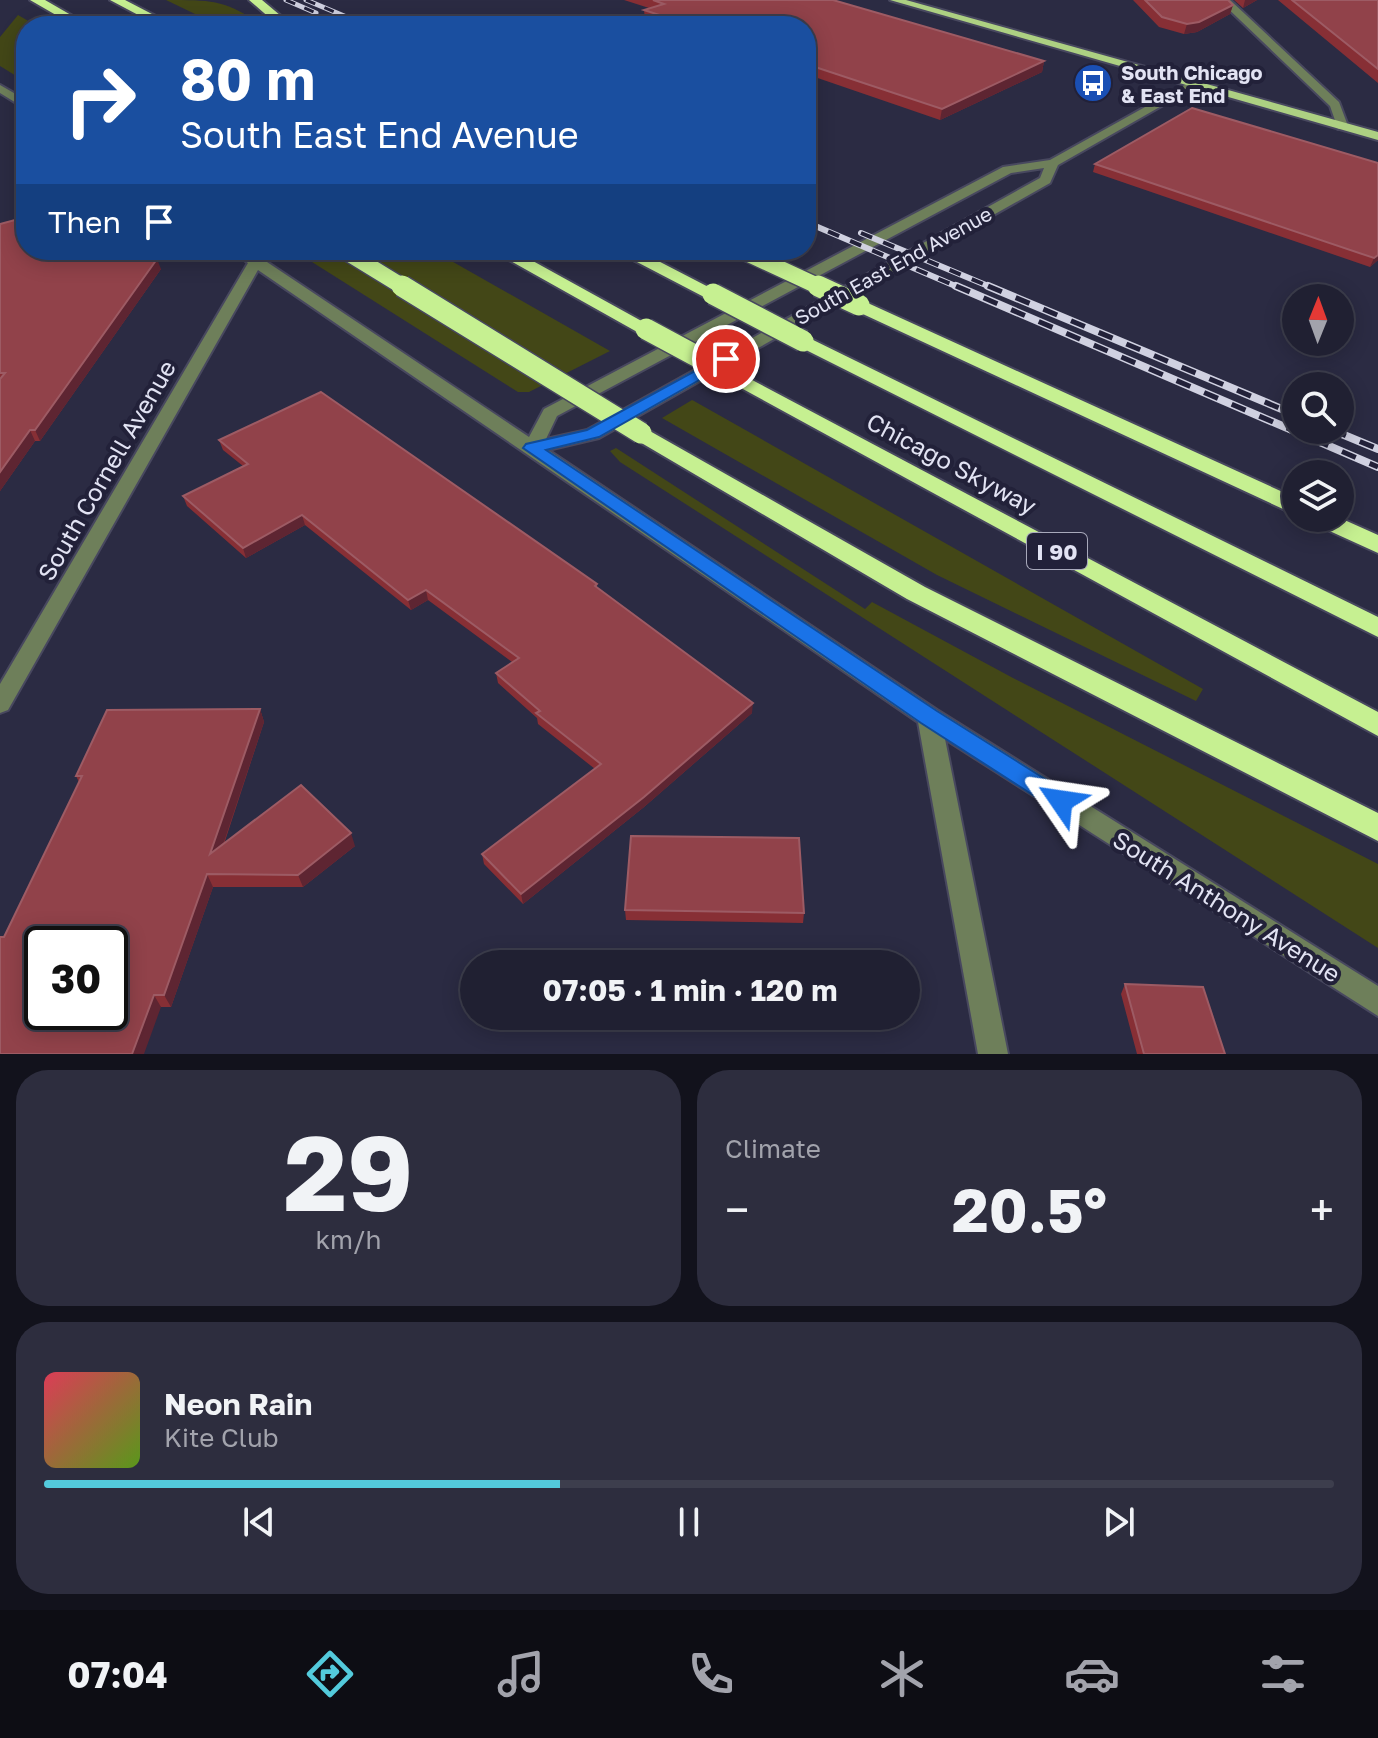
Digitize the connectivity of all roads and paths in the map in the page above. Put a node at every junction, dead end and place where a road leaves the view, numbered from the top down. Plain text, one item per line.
1 (116, 0) edge
2 (255, 0) edge
3 (895, 0) edge
4 (1224, 0) edge
5 (42, 3) edge
6 (74, 16) edge
7 (149, 16) edge
8 (275, 16) edge
9 (1194, 84) junction
10 (1342, 126) junction
11 (1378, 136) edge
12 (1053, 163) junction
13 (245, 260) edge
14 (253, 260) edge
15 (359, 260) edge
16 (518, 260) edge
17 (643, 260) edge
18 (762, 260) edge
19 (532, 448) junction
20 (1282, 501) edge
21 (1350, 532) edge
22 (1378, 545) edge
23 (1378, 628) edge
24 (0, 704) edge
25 (929, 717) junction
26 (1378, 725) edge
27 (1378, 828) edge
28 (1378, 1002) edge
29 (993, 1054) edge

1 - 7 highway
2 - 8 highway
3 - 9 main road
4 - 10 street
5 - 6 highway
9 - 10 main road
9 - 12 street, South East End Avenue
10 - 11 main road
12 - 19 street, South East End Avenue
12 - 19 street, South East End Avenue
13 - 24 street, South Cornell Avenue
14 - 19 street, South Anthony Avenue
15 - 27 highway, bridge
16 - 26 highway, Chicago Skyway / I 90, bridge
17 - 23 highway, Chicago Skyway, bridge
18 - 20 highway, bridge
19 - 25 street, South Anthony Avenue
21 - 22 highway
25 - 28 street, South Anthony Avenue
25 - 29 street

